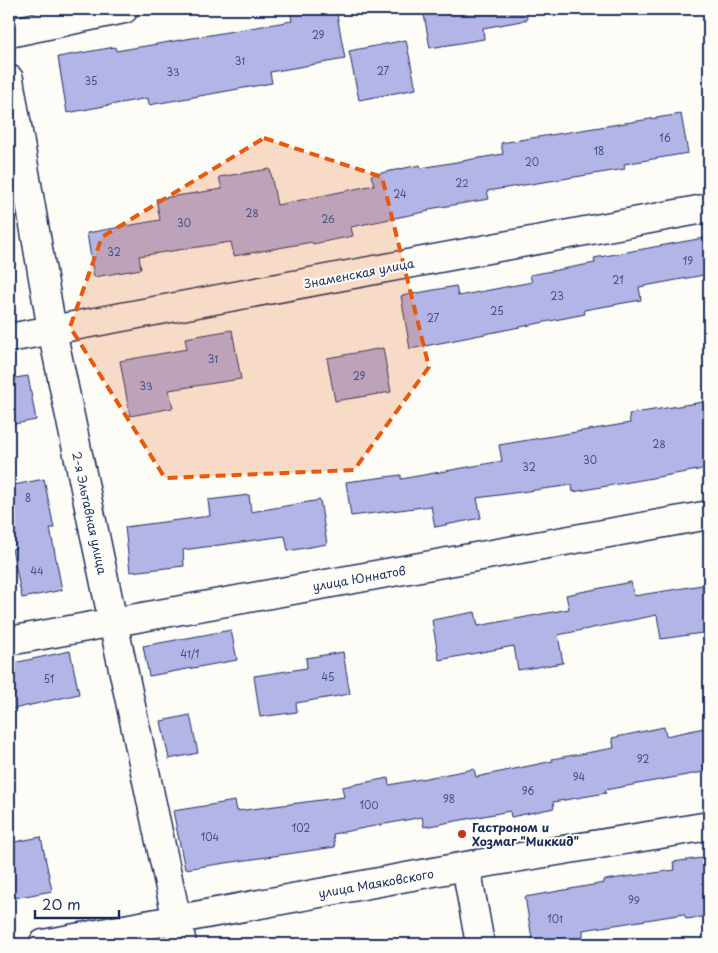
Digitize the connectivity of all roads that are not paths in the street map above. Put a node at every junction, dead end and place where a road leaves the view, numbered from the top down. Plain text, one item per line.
1 (124, 9) edge
2 (9, 34) edge
3 (9, 79) edge
4 (709, 208) edge
5 (52, 330) junction
6 (9, 338) edge
7 (709, 515) edge
8 (113, 622) junction
9 (9, 641) edge
10 (709, 826) edge
11 (466, 866) junction
12 (180, 931) edge
13 (43, 944) edge
14 (480, 944) edge

1 - 2 street
3 - 5 street, 2-я Эльтавная улица
4 - 5 street, Знаменская улица
5 - 6 street, Знаменская улица
5 - 8 street, 2-я Эльтавная улица
7 - 8 street, улица Юннатов
8 - 9 street, улица Юннатов
8 - 12 street, 2-я Эльтавная улица
10 - 11 street, улица Маяковского
11 - 12 street, улица Маяковского
11 - 14 street
12 - 13 street, улица Маяковского

